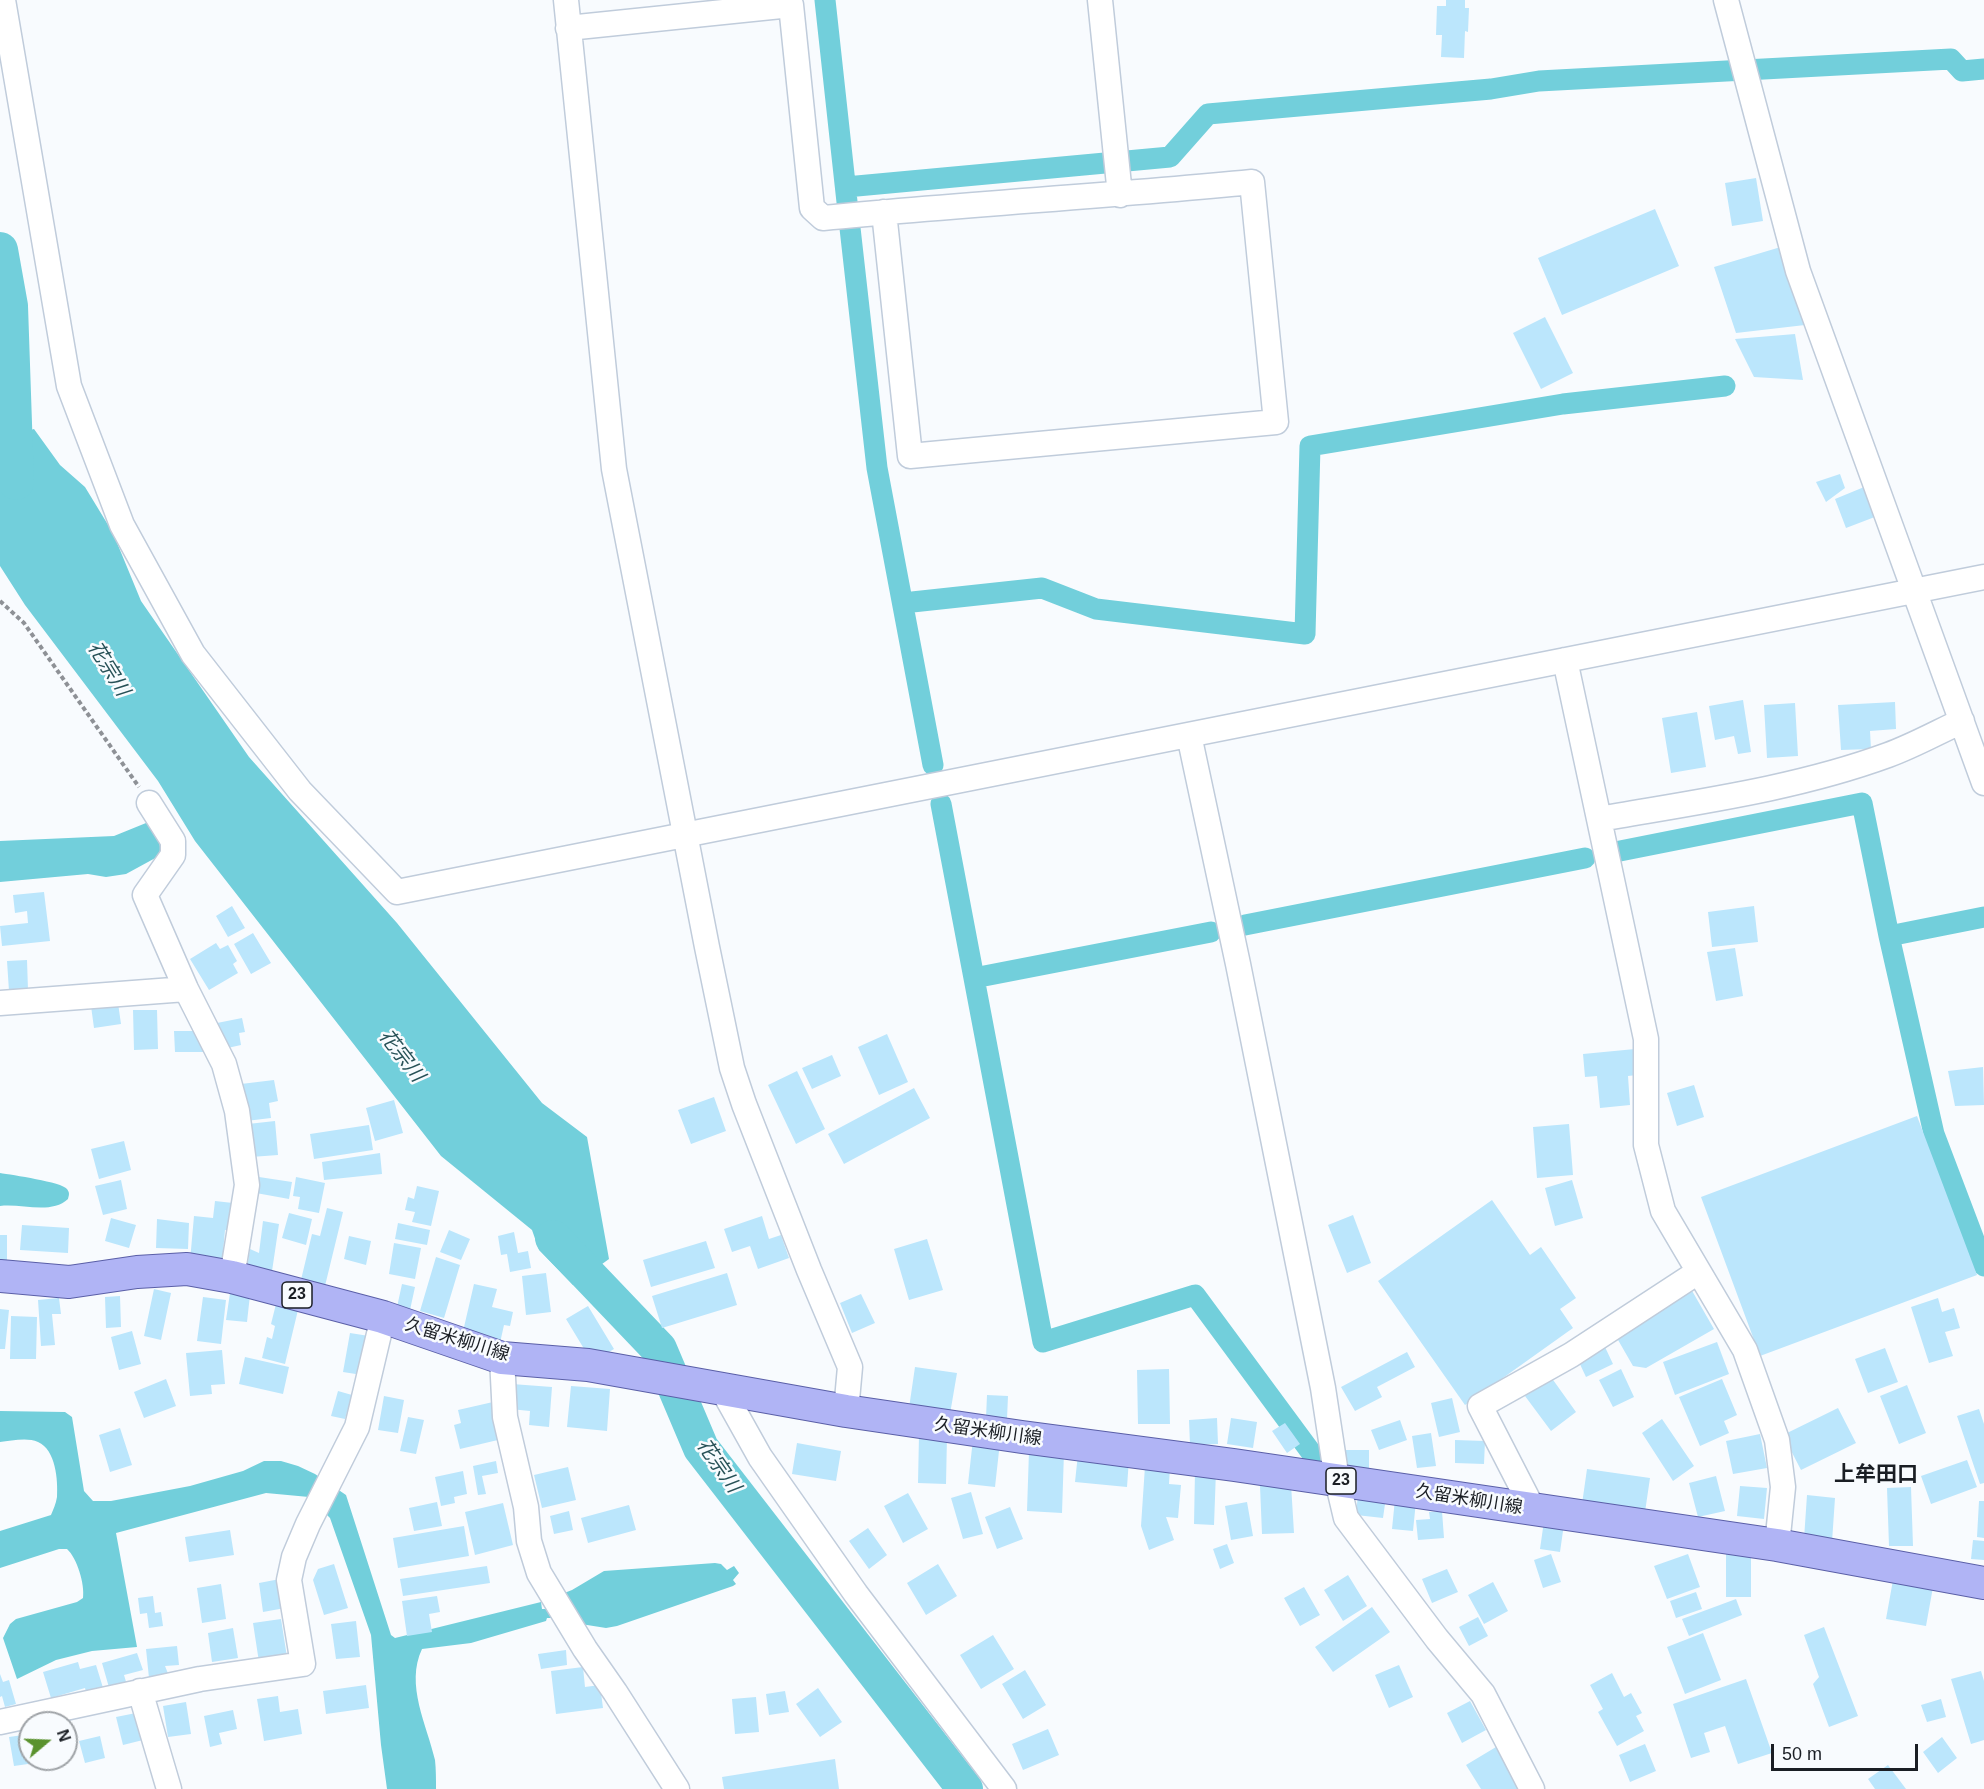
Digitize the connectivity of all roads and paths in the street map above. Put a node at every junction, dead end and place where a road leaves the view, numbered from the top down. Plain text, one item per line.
1 (3, 0) edge
2 (566, 0) edge
3 (1100, 0) edge
4 (1726, 0) edge
5 (568, 28) junction
6 (1120, 195) junction
7 (884, 212) junction
8 (1984, 577) edge
9 (1914, 591) junction
10 (0, 601) edge
11 (1566, 660) junction
12 (1962, 721) junction
13 (1189, 735) junction
14 (1984, 783) edge
15 (149, 803) joint
16 (1599, 819) junction
17 (685, 834) junction
18 (186, 989) junction
19 (0, 1003) edge
20 (1698, 1272) junction
21 (0, 1276) edge
22 (232, 1278) junction
23 (383, 1317) junction
24 (502, 1358) junction
25 (710, 1386) junction
26 (846, 1411) junction
27 (1337, 1480) junction
28 (1533, 1509) junction
29 (1777, 1545) junction
30 (1984, 1583) edge
31 (140, 1691) junction
32 (0, 1722) edge
33 (169, 1789) edge
34 (677, 1789) edge
35 (1004, 1789) edge
36 (1532, 1789) edge

1 - 17 street
2 - 5 street
3 - 6 street
4 - 9 street
5 - 7 street
5 - 17 street
6 - 7 street
6 - 7 street
8 - 9 street
9 - 11 street
9 - 12 street
10 - 15 path
11 - 13 street
11 - 16 street
12 - 14 street
12 - 16 street
13 - 17 street
13 - 27 street
15 - 18 street
16 - 20 street
17 - 26 street
18 - 19 street
18 - 22 street
20 - 28 street
20 - 29 street
21 - 22 main road, 久留米柳川線 / 23
22 - 23 main road, 久留米柳川線 / 23
23 - 24 main road, 久留米柳川線 / 23
23 - 31 street
24 - 25 main road, 久留米柳川線 / 23
24 - 34 street
25 - 26 main road, 久留米柳川線 / 23
25 - 35 street
26 - 27 main road, 久留米柳川線 / 23
27 - 28 main road, 久留米柳川線 / 23
27 - 36 street
28 - 29 main road, 久留米柳川線 / 23
29 - 30 main road, 久留米柳川線 / 23
31 - 32 street
31 - 33 street

